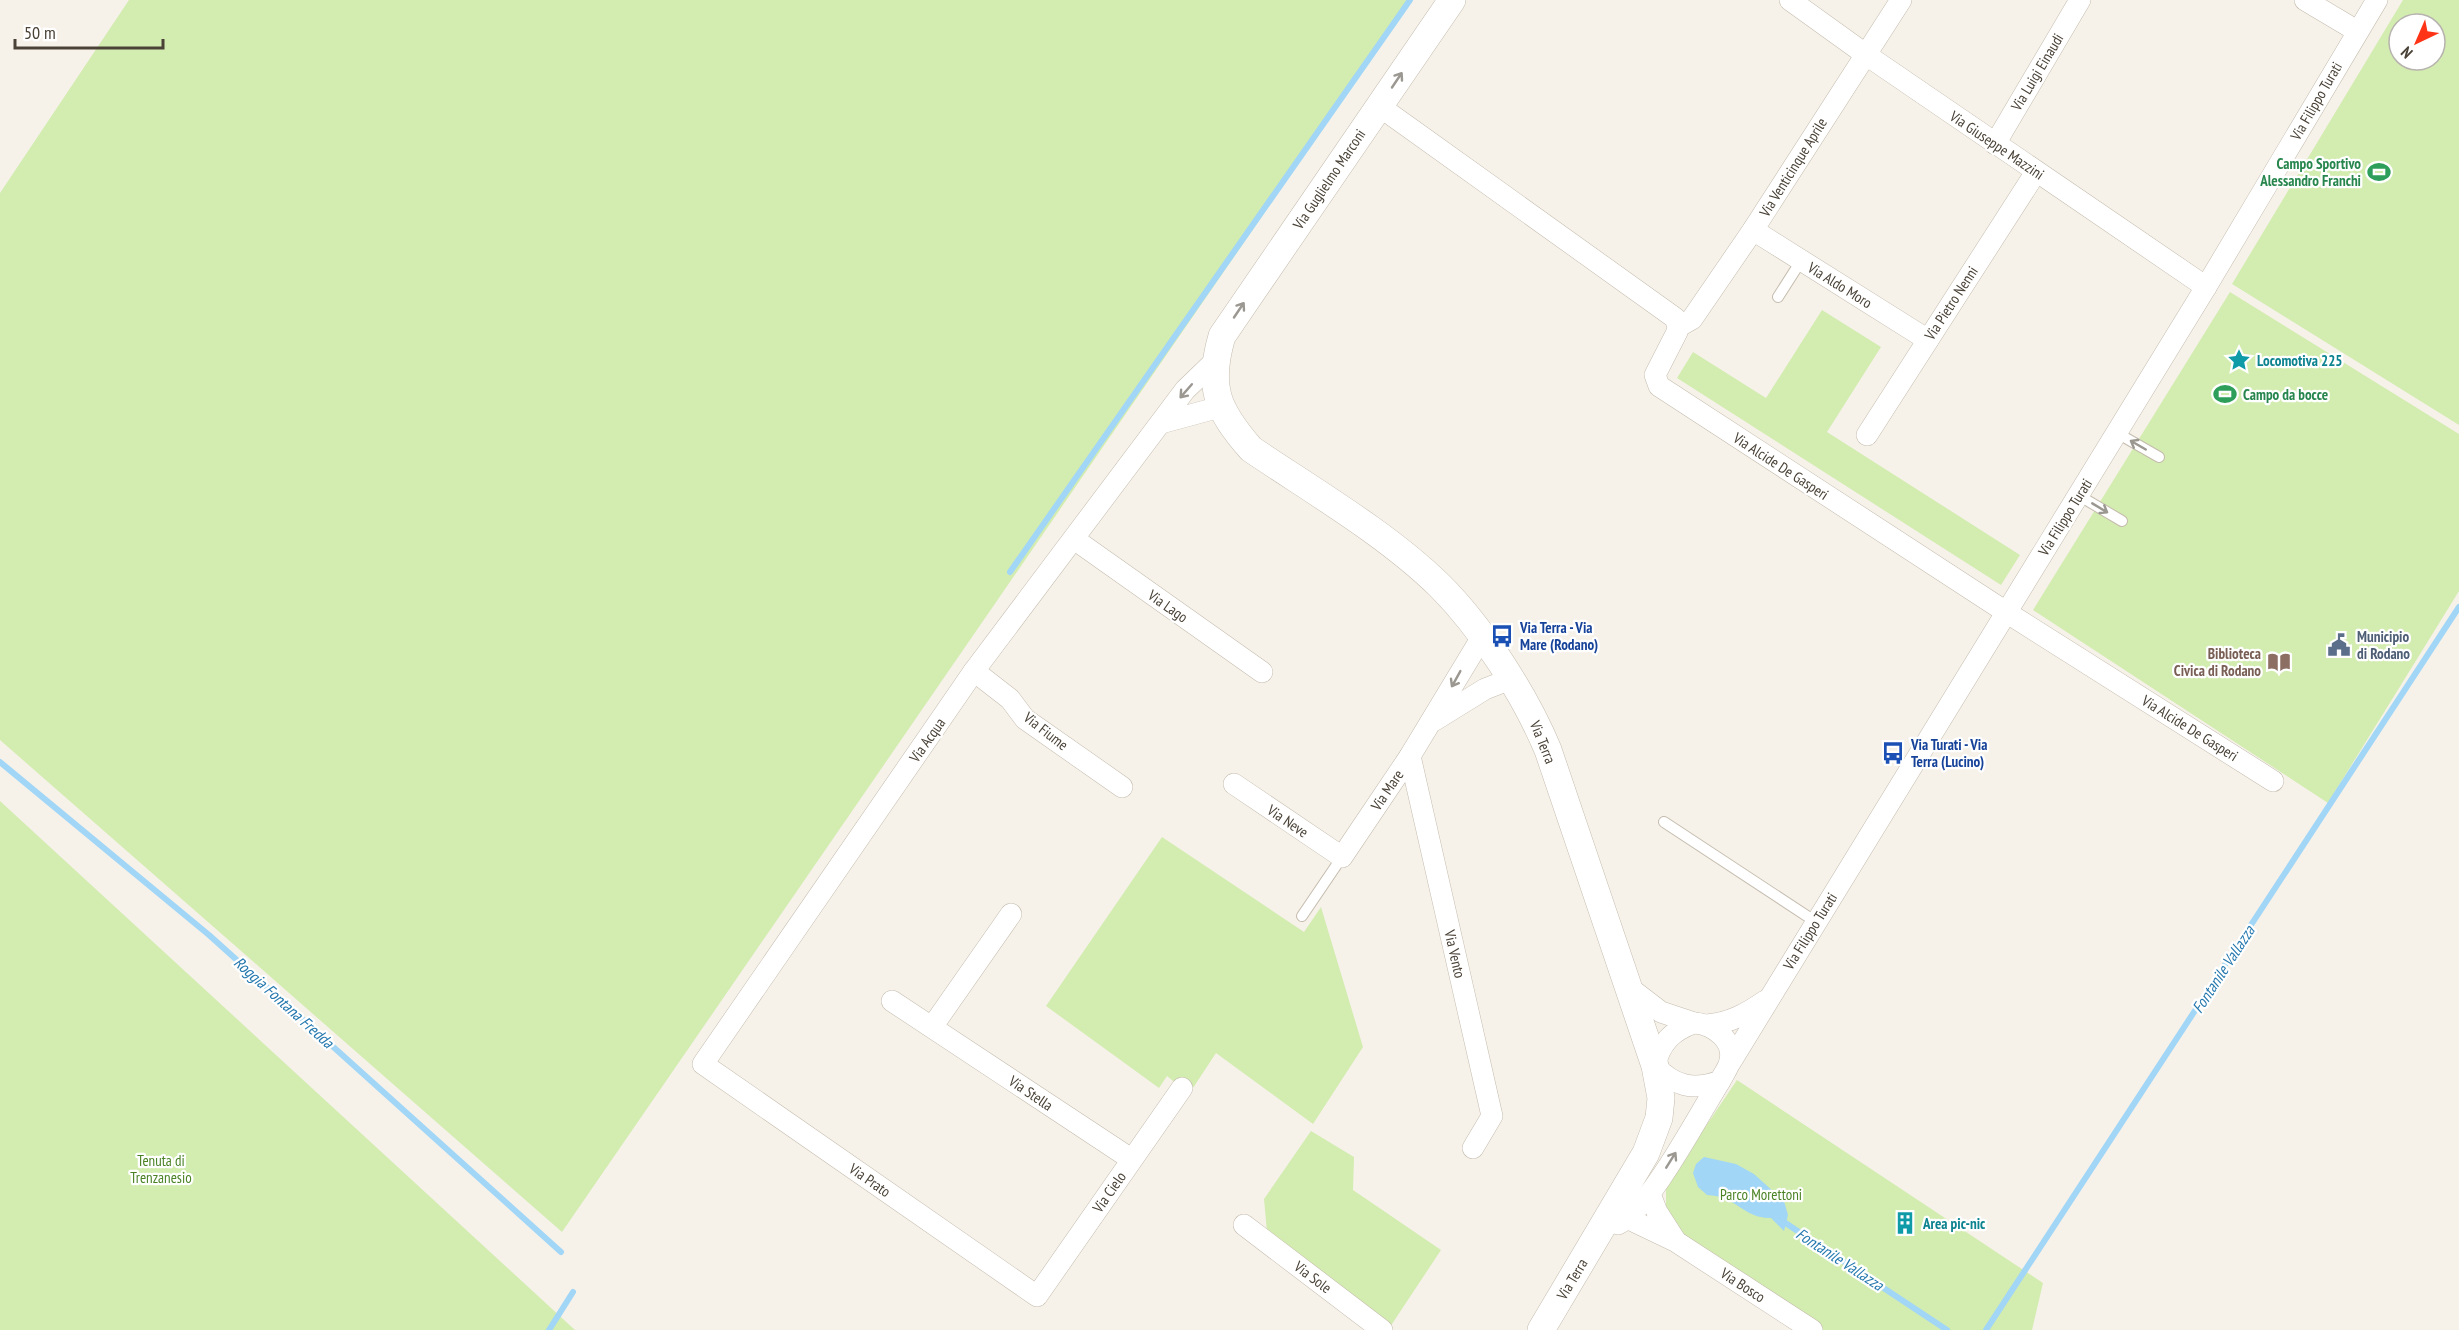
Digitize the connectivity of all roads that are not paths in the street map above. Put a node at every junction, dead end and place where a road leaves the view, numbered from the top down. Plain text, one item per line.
1 (1452, 0) edge
2 (1790, 0) edge
3 (1901, 0) edge
4 (2080, 0) edge
5 (2305, 0) edge
6 (2377, 0) edge
7 (2357, 31) junction
8 (1864, 54) junction
9 (1379, 106) junction
10 (1995, 144) junction
11 (2036, 172) junction
12 (1753, 230) junction
13 (1801, 261) junction
14 (2206, 287) junction
15 (1778, 297) dead end
16 (1678, 327) junction
17 (1928, 340) junction
18 (1214, 362) junction
19 (1220, 407) junction
20 (1161, 423) junction
21 (2117, 433) junction
22 (1867, 435) dead end
23 (2159, 457) dead end
24 (2078, 495) junction
25 (2122, 521) dead end
26 (1074, 539) junction
27 (2006, 612) junction
28 (1482, 637) junction
29 (974, 671) junction
30 (1262, 672) dead end
31 (1511, 679) junction
32 (1432, 722) junction
33 (1410, 756) junction
34 (2273, 781) dead end
35 (1234, 784) dead end
36 (1122, 787) dead end
37 (1664, 822) dead end
38 (1342, 857) junction
39 (1011, 914) dead end
40 (1302, 916) dead end
41 (1816, 922) junction
42 (1627, 986) junction
43 (1768, 999) junction
44 (892, 1001) dead end
45 (1701, 1024) junction
46 (932, 1027) junction
47 (703, 1064) joint
48 (1655, 1066) junction
49 (1725, 1072) junction
50 (1182, 1088) dead end
51 (1473, 1148) dead end
52 (1131, 1159) junction
53 (1650, 1194) junction
54 (1629, 1219) junction
55 (1244, 1225) dead end
56 (1603, 1228) junction
57 (1675, 1241) junction
58 (1037, 1296) joint
59 (1382, 1330) edge
60 (1541, 1330) edge
61 (1812, 1330) edge

9 -> 1 street, Via Guglielmo Marconi
2 - 8 street, Via Giuseppe Mazzini
3 - 8 street, Via Venticinque Aprile
4 - 10 street, Via Luigi Einaudi
5 - 7 street
6 - 7 street, Via Filippo Turati
7 - 14 street, Via Filippo Turati
8 - 10 street, Via Giuseppe Mazzini
8 - 12 street, Via Venticinque Aprile
9 - 16 street
18 -> 9 street, Via Guglielmo Marconi
10 - 11 street, Via Giuseppe Mazzini
11 - 14 street, Via Giuseppe Mazzini
11 - 17 street, Via Pietro Nenni
12 - 13 street, Via Aldo Moro
12 - 16 street, Via Venticinque Aprile
13 - 15 lane
13 - 17 street, Via Aldo Moro
14 - 21 street, Via Filippo Turati
16 - 27 street, Via Alcide De Gasperi
17 - 22 street, Via Pietro Nenni
18 - 19 street, Via Terra
18 -> 20 street, Via Acqua
19 - 20 street
19 - 28 street, Via Terra
20 - 26 street, Via Acqua
23 -> 21 lane
21 - 24 street, Via Filippo Turati
24 -> 25 lane
24 - 27 street, Via Filippo Turati
26 - 29 street, Via Acqua
26 - 30 street, Via Lago
27 - 34 street, Via Alcide De Gasperi
27 - 41 street, Via Filippo Turati
28 - 31 street, Via Terra
28 -> 32 street, Via Mare
29 - 36 street, Via Fiume
29 - 47 street, Via Acqua
31 - 32 street, Via Mare
31 - 42 street, Via Terra
32 - 33 street, Via Mare
33 - 38 street, Via Mare
33 - 51 street, Via Vento
35 - 38 street, Via Neve
37 - 41 lane
38 - 40 lane
39 - 46 street
41 - 43 street, Via Filippo Turati
42 - 45 street
42 - 48 street, Via Terra
43 - 45 street, Via Filippo Turati
43 - 49 street, Via Filippo Turati
44 - 46 street, Via Stella
45 - 48 street
45 - 49 street
46 - 52 street, Via Stella
47 - 58 street, Via Prato
48 - 49 street
48 - 56 street, Via Terra
53 -> 49 street
50 - 52 street, Via Cielo
52 - 58 street, Via Cielo
53 - 54 street
53 - 57 street, Via Bosco
54 - 56 street
54 - 57 street, Via Bosco
55 - 59 street, Via Sole
56 - 60 street, Via Terra
57 - 61 street, Via Bosco

